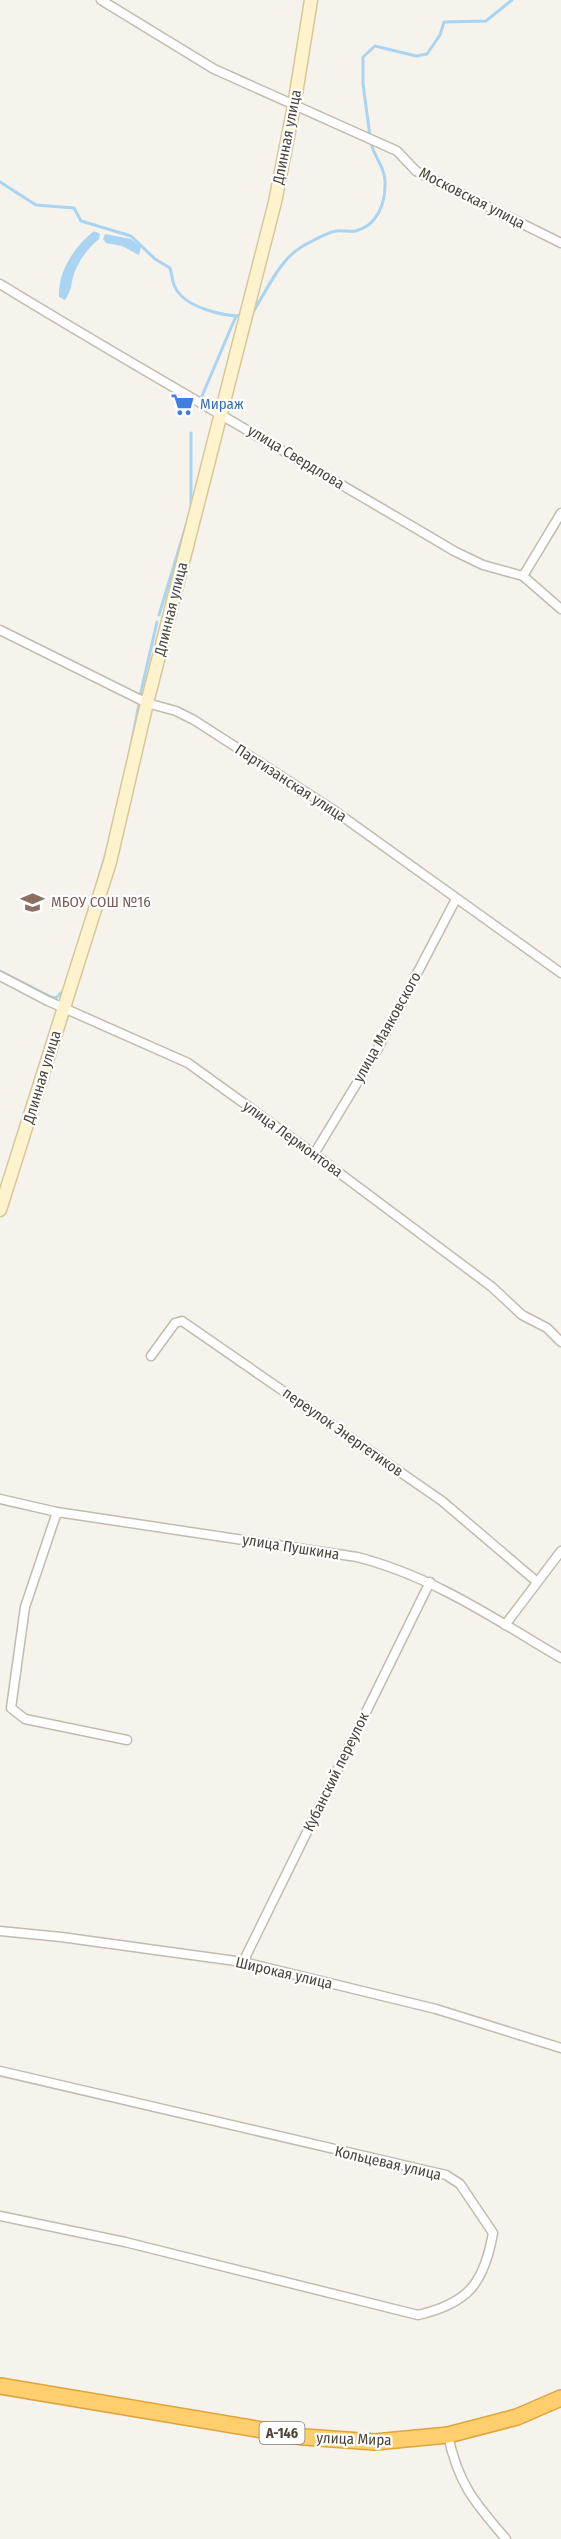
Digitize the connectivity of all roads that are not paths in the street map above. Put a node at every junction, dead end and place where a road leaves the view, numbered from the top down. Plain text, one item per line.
1 (100, 0) edge
2 (311, 0) edge
3 (294, 106) junction
4 (561, 243) edge
5 (0, 284) edge
6 (220, 412) junction
7 (561, 513) edge
8 (523, 576) junction
9 (561, 609) edge
10 (0, 630) edge
11 (147, 703) junction
12 (456, 898) junction
13 (561, 973) edge
14 (0, 976) edge
15 (64, 1008) junction
16 (314, 1154) junction
17 (0, 1210) edge
18 (561, 1342) edge
19 (151, 1356) dead end
20 (0, 1499) edge
21 (57, 1512) junction
22 (561, 1551) edge
23 (536, 1581) junction
24 (430, 1582) junction
25 (505, 1625) junction
26 (561, 1658) edge
27 (127, 1740) dead end
28 (0, 1931) edge
29 (243, 1962) junction
30 (561, 2048) edge
31 (0, 2071) edge
32 (0, 2216) edge
33 (0, 2386) edge
34 (561, 2398) edge
35 (448, 2435) junction
36 (506, 2539) edge

1 - 3 street, Московская улица
2 - 3 main road, Длинная улица
3 - 4 street, Московская улица
3 - 6 main road, Длинная улица
5 - 6 street, улица Свердлова
6 - 8 street, улица Свердлова
6 - 11 main road, Длинная улица
7 - 8 street
8 - 9 street, улица Свердлова
10 - 11 street, Партизанская улица
11 - 12 street, Партизанская улица
11 - 15 main road, Длинная улица
12 - 13 street, Партизанская улица
12 - 16 street, улица Маяковского
14 - 15 street, улица Лермонтова
15 - 16 street, улица Лермонтова
15 - 17 main road, Длинная улица
16 - 18 street, улица Лермонтова
19 - 23 street, переулок Энергетиков
20 - 21 street, улица Пушкина
21 - 24 street, улица Пушкина
21 - 27 street
22 - 23 street
23 - 25 street
24 - 25 street, улица Пушкина
24 - 29 street, Кубанский переулок
25 - 26 street, улица Пушкина
28 - 29 street, Широкая улица
29 - 30 street, Широкая улица
31 - 32 street, Кольцевая улица
33 - 35 highway, улица Мира / А-146
34 - 35 highway, улица Мира / А-146
35 - 36 street

